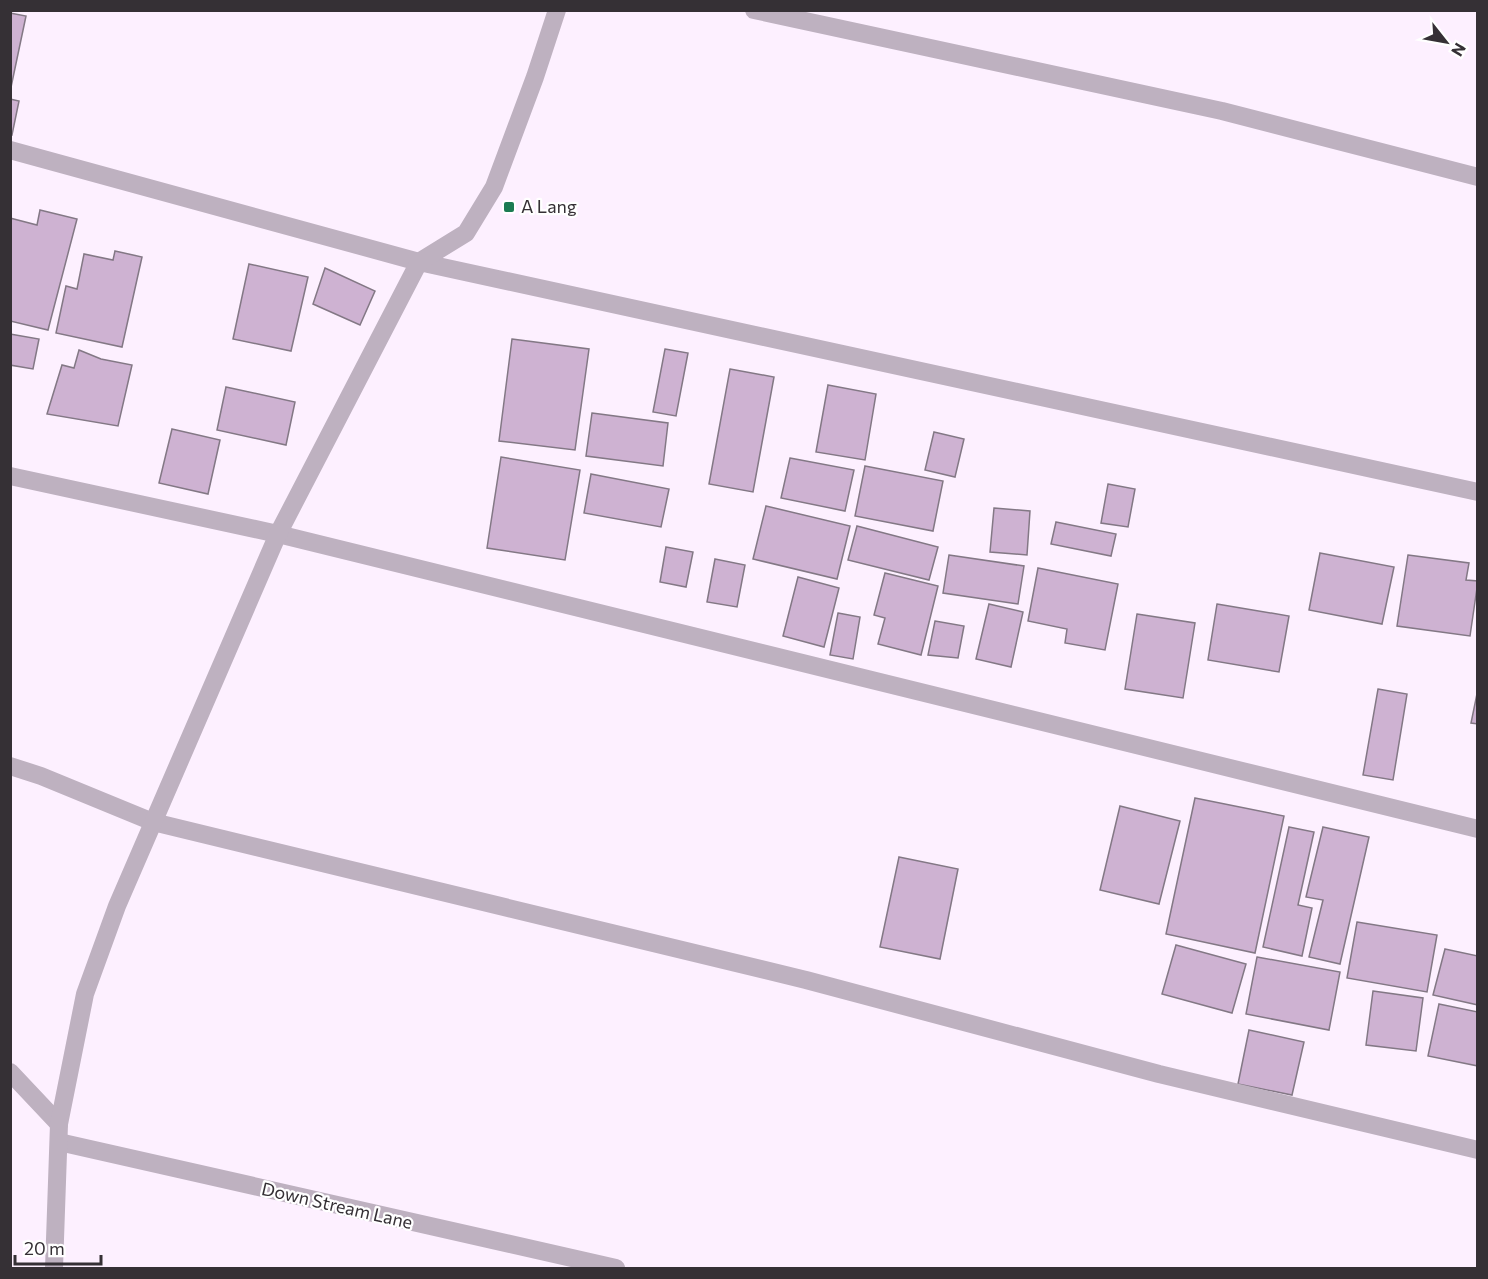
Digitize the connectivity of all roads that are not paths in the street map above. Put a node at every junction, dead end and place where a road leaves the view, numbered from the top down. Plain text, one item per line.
1 (556, 10) edge
2 (754, 10) edge
3 (10, 150) edge
4 (1478, 177) edge
5 (419, 262) junction
6 (10, 476) edge
7 (1478, 492) edge
8 (278, 534) junction
9 (10, 766) edge
10 (153, 822) junction
11 (1478, 829) edge
12 (10, 1072) edge
13 (59, 1133) junction
14 (1478, 1150) edge
15 (54, 1269) edge
16 (616, 1269) edge

1 - 5 street
2 - 4 street
3 - 5 street
5 - 7 street
5 - 8 street
6 - 8 street
8 - 10 street
8 - 11 street
9 - 10 street
10 - 13 street
10 - 14 street
12 - 13 street
13 - 15 street
13 - 16 street, Down Stream Lane

